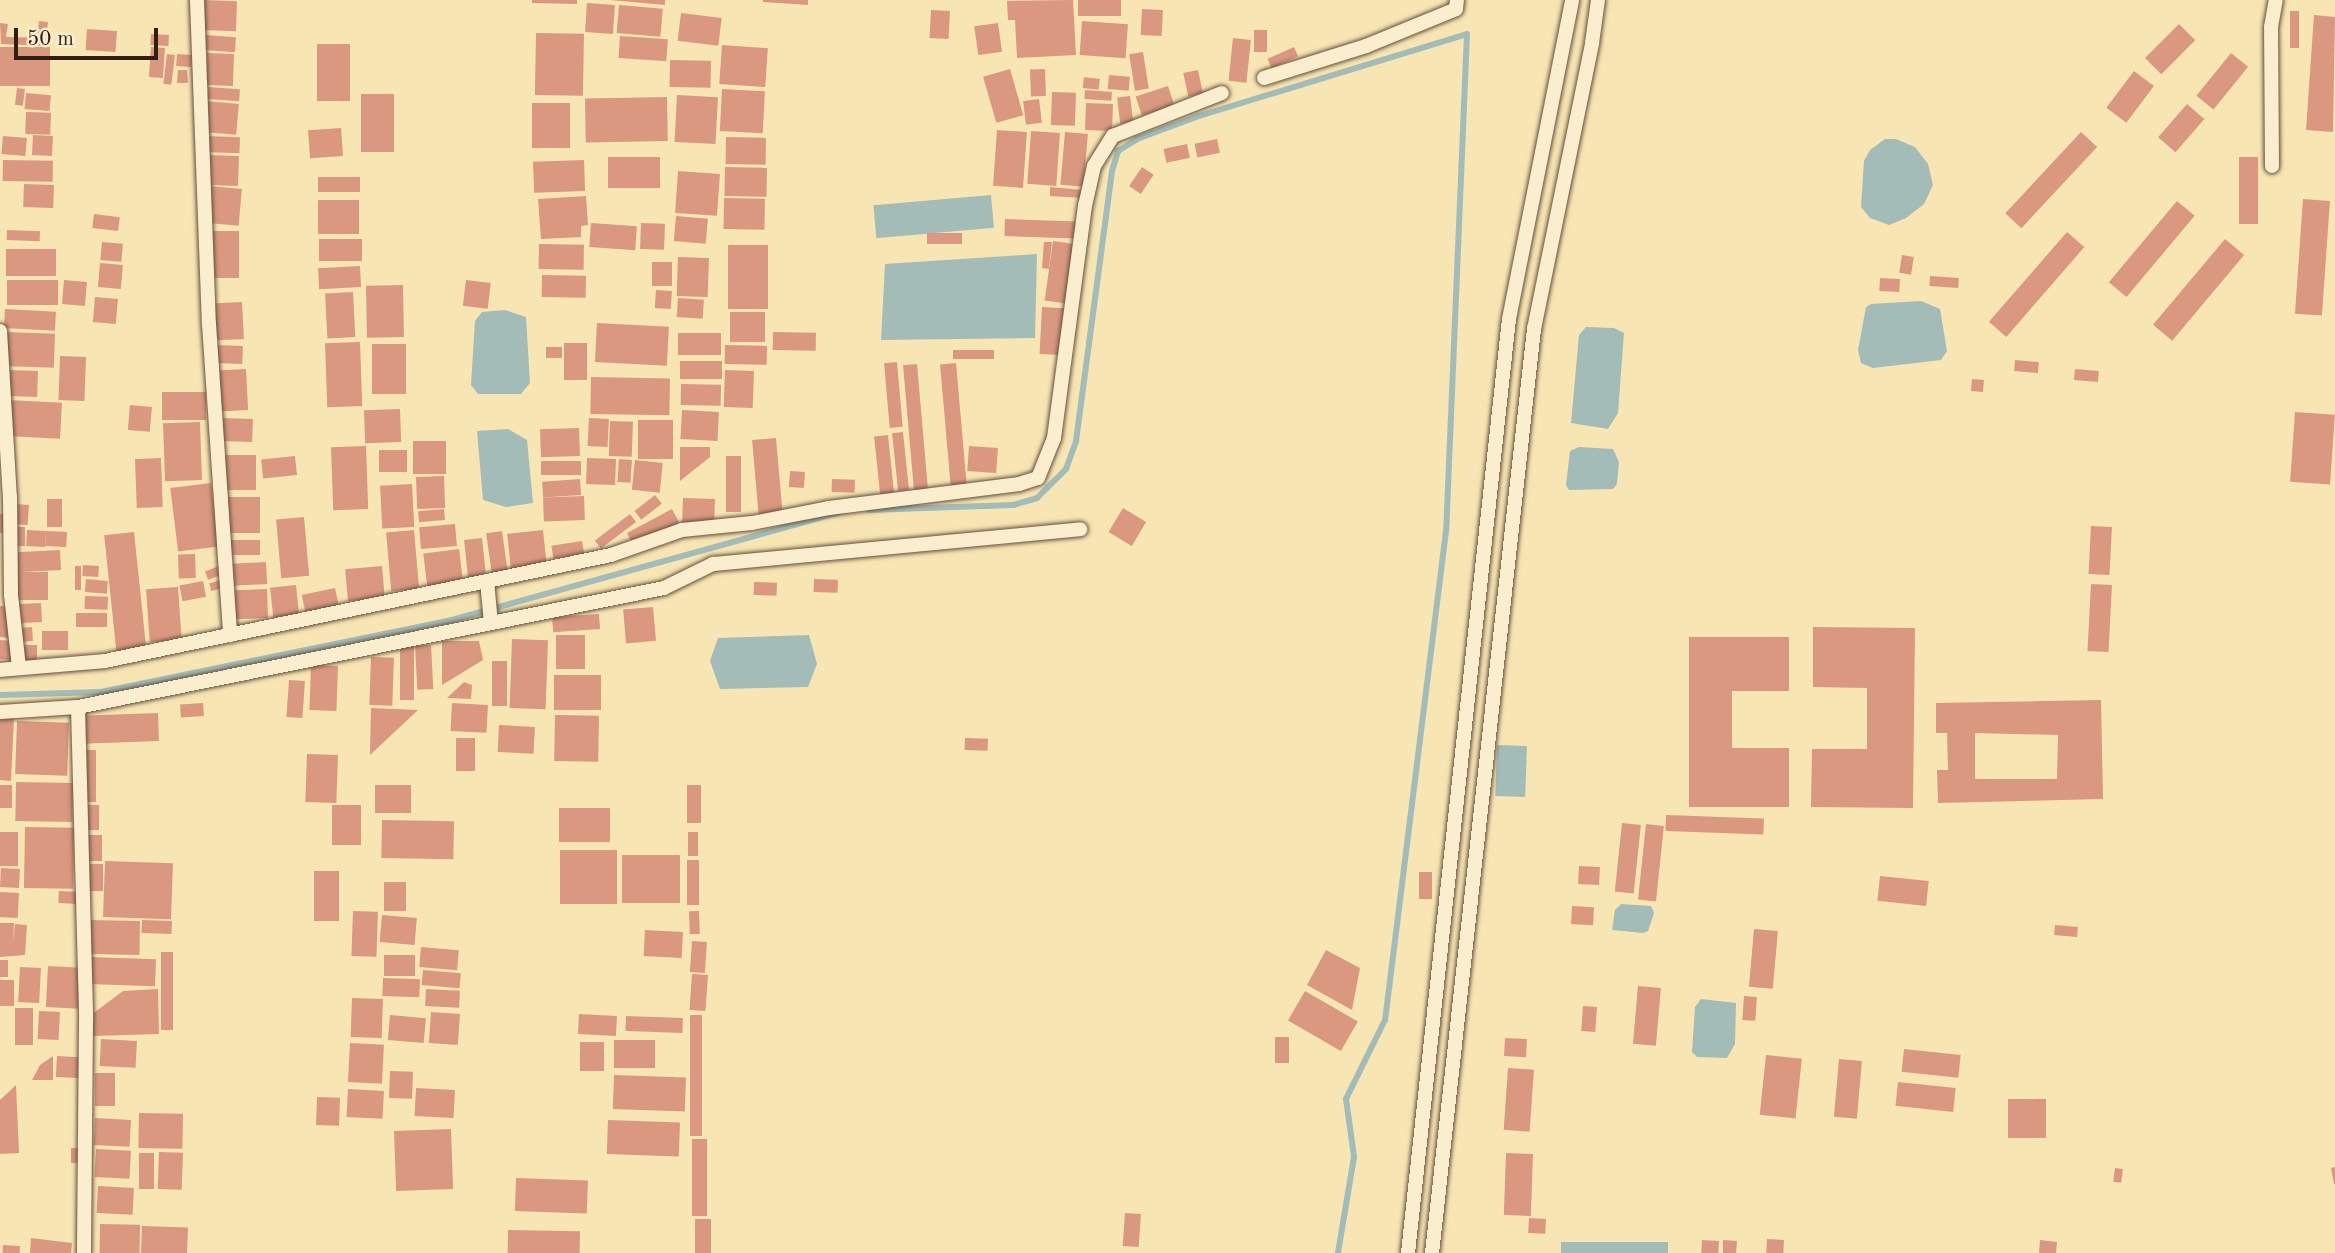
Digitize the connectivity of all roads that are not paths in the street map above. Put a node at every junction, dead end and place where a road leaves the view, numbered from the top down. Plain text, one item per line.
1 (197, 0) edge
2 (1457, 0) edge
3 (1572, 0) edge
4 (1598, 0) edge
5 (2276, 0) edge
6 (1264, 78) dead end
7 (1222, 93) dead end
8 (2272, 166) dead end
9 (0, 331) edge
10 (1080, 529) dead end
11 (487, 581) junction
12 (491, 623) junction
13 (230, 635) junction
14 (19, 668) junction
15 (0, 670) edge
16 (78, 707) junction
17 (0, 712) edge
18 (85, 1253) edge
19 (1408, 1253) edge
20 (1432, 1253) edge

1 - 13 street
2 - 6 street
3 - 19 street
4 - 20 street
5 - 8 street
7 - 11 street
9 - 14 street
10 - 12 street
11 - 12 street
11 - 13 street
12 - 16 street
13 - 14 street
14 - 15 street
16 - 17 street
16 - 18 street

